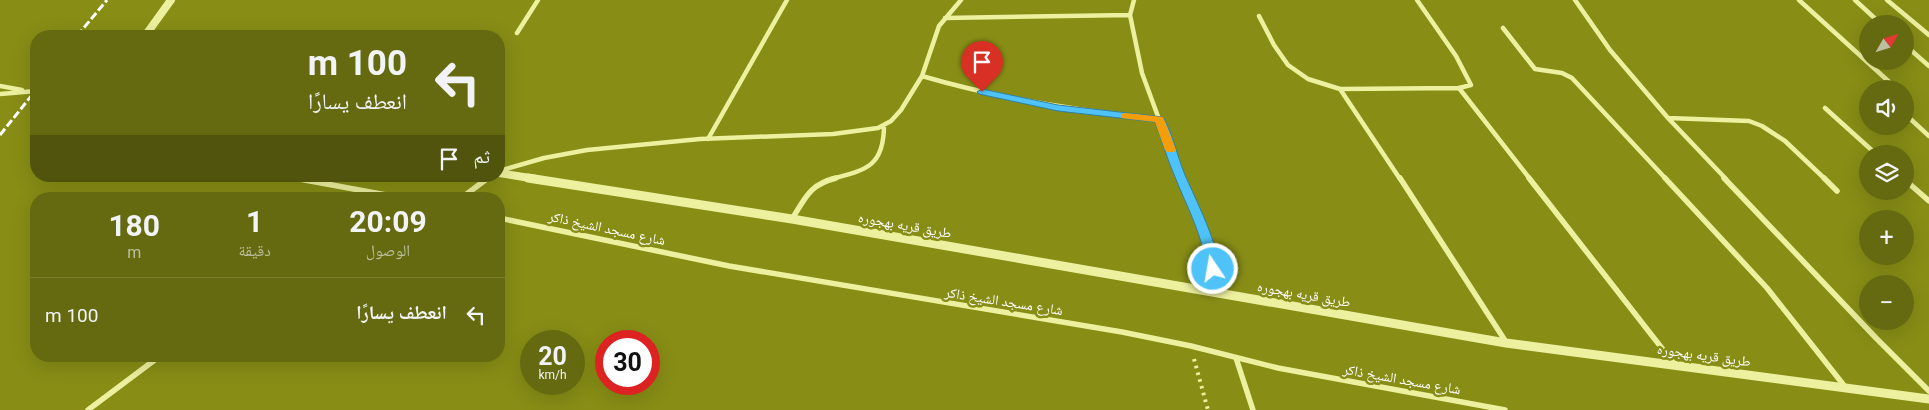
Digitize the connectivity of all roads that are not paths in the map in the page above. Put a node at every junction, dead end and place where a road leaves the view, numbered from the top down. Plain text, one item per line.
1 (171, 0) edge
2 (538, 0) edge
3 (787, 0) edge
4 (961, 0) edge
5 (1134, 0) edge
6 (1417, 0) edge
7 (1575, 0) edge
8 (1799, 0) edge
9 (1855, 0) edge
10 (1887, 0) edge
11 (1130, 15) junction
12 (1872, 15) edge
13 (1259, 16) dead end
14 (945, 18) junction
15 (1503, 28) dead end
16 (149, 30) edge
17 (516, 34) dead end
18 (1929, 35) edge
19 (1914, 53) edge
20 (1929, 66) edge
21 (922, 76) junction
22 (1888, 80) edge
23 (0, 86) edge
24 (1459, 88) junction
25 (1340, 89) junction
26 (25, 91) junction
27 (30, 91) edge
28 (0, 94) edge
29 (1824, 108) dead end
30 (1668, 118) junction
31 (1159, 119) junction
32 (1914, 122) edge
33 (884, 125) junction
34 (1929, 136) edge
35 (708, 139) junction
36 (1866, 145) edge
37 (505, 170) edge
38 (505, 173) edge
39 (317, 182) edge
40 (483, 182) edge
41 (1914, 188) edge
42 (1837, 190) dead end
43 (371, 192) edge
44 (470, 192) edge
45 (1929, 201) edge
46 (505, 219) edge
47 (792, 219) junction
48 (1208, 292) junction
49 (1506, 342) junction
50 (1236, 358) junction
51 (152, 362) edge
52 (1675, 365) junction
53 (1847, 388) junction
54 (1929, 391) edge
55 (1929, 399) edge
56 (88, 410) edge
57 (1253, 410) edge
58 (1506, 410) edge

1 - 16 street
2 - 17 street
3 - 35 street
4 - 14 street
5 - 11 street
6 - 24 street
7 - 30 street
8 - 22 street
9 - 12 street
10 - 18 street
11 - 14 street
11 - 31 street
13 - 25 street
14 - 21 street
15 - 53 street
19 - 20 street
21 - 31 street
21 - 33 street
23 - 26 street
24 - 25 street
24 - 52 street
25 - 49 street
26 - 27 street
26 - 28 street
29 - 36 street
30 - 42 street
30 - 54 street
31 - 48 street
32 - 34 street
33 - 35 street
33 - 47 street
35 - 37 street
38 - 47 street, طريق قريه بهجوره
39 - 43 street
40 - 44 street
41 - 45 street
46 - 50 street, شارع مسجد الشيخ ذاكر
47 - 48 street, طريق قريه بهجوره
48 - 49 street, طريق قريه بهجوره
49 - 52 street, طريق قريه بهجوره
50 - 57 street
50 - 58 street, شارع مسجد الشيخ ذاكر
51 - 56 street
52 - 53 street, طريق قريه بهجوره
53 - 55 street, طريق قريه بهجوره

